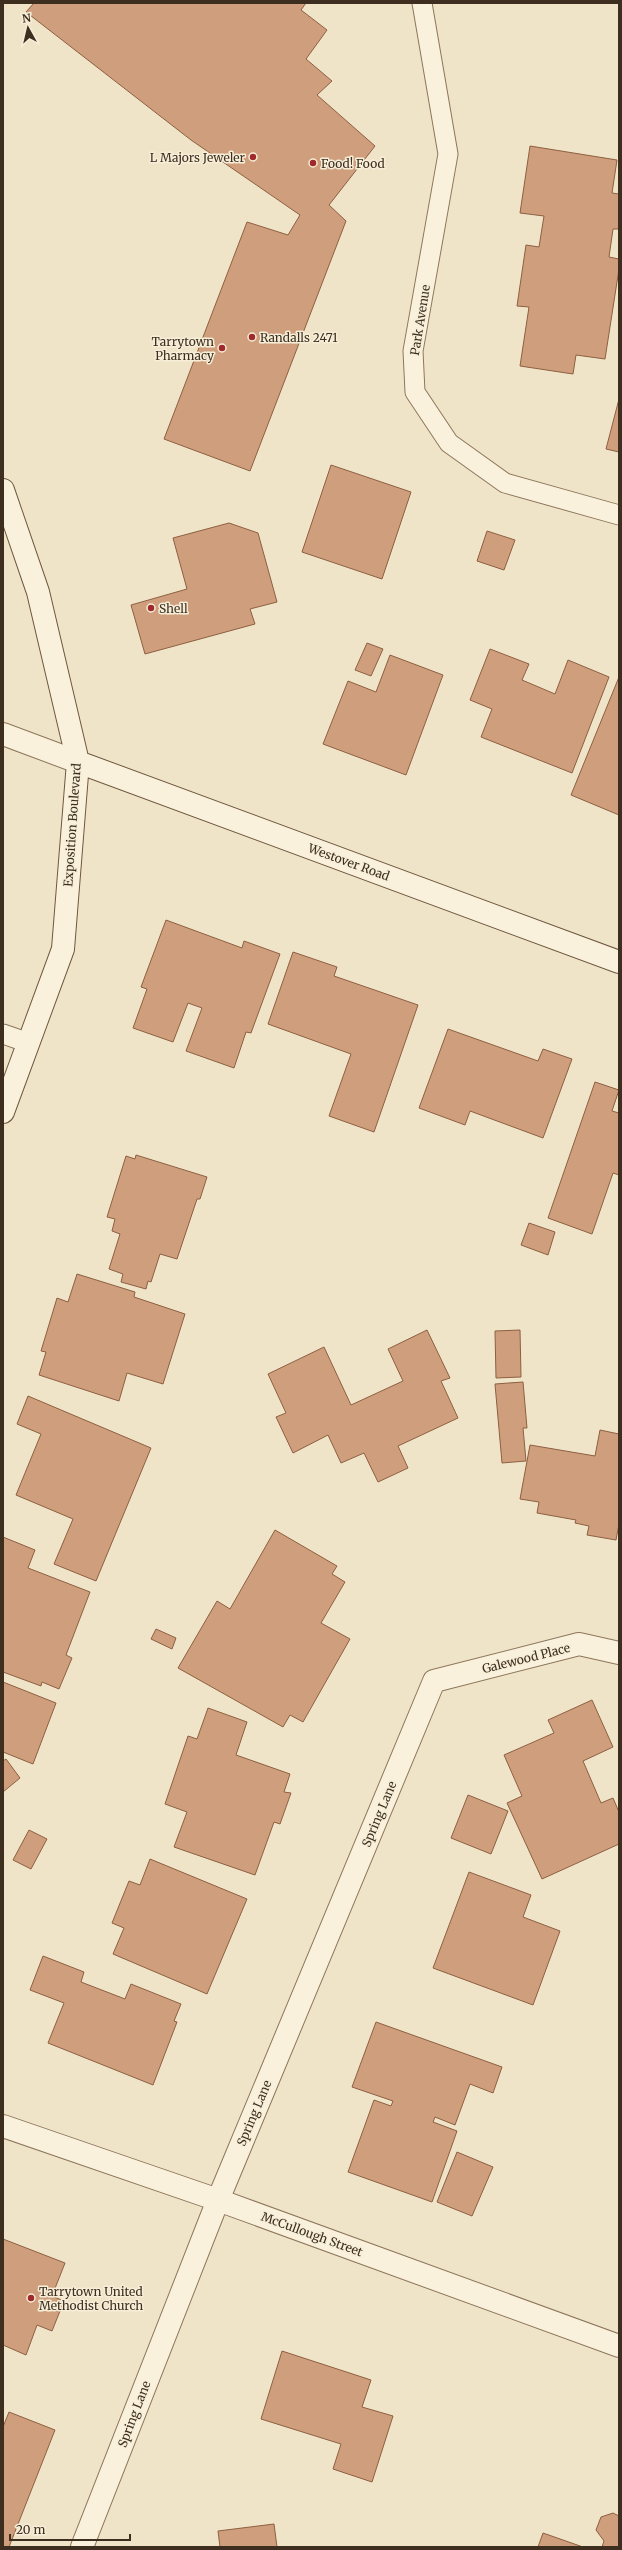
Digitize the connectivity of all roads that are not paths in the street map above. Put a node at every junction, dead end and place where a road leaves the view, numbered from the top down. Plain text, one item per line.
1 (422, 3) edge
2 (3, 490) edge
3 (619, 515) edge
4 (3, 734) edge
5 (78, 762) junction
6 (619, 962) edge
7 (3, 1034) edge
8 (29, 1043) junction
9 (3, 1112) edge
10 (619, 1653) edge
11 (434, 1681) joint
12 (3, 2126) edge
13 (218, 2200) junction
14 (619, 2346) edge
15 (82, 2547) edge

1 - 3 lane, Park Avenue
2 - 5 street, Exposition Boulevard
4 - 5 street, Westover Road
5 - 6 street, Westover Road
5 - 8 street, Exposition Boulevard
7 - 8 lane
8 - 9 street, Exposition Boulevard
10 - 11 street, Galewood Place
11 - 13 street, Spring Lane
12 - 13 street, McCullough Street
13 - 14 street, McCullough Street
13 - 15 street, Spring Lane

